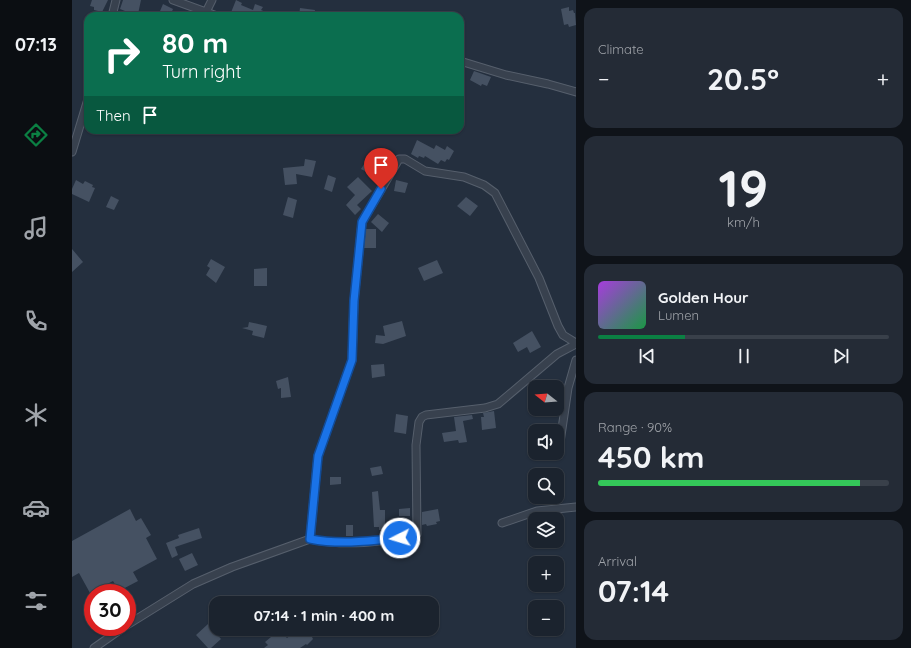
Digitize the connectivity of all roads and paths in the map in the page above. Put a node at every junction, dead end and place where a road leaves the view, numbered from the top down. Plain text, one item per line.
1 (116, 0) edge
2 (173, 0) edge
3 (212, 0) edge
4 (113, 12) edge
5 (206, 12) joint
6 (464, 62) edge
7 (576, 92) edge
8 (84, 112) edge
9 (72, 152) edge
10 (576, 343) edge
11 (576, 360) edge
12 (563, 424) edge
13 (576, 507) edge
14 (502, 523) dead end
15 (310, 539) junction
16 (136, 619) edge
17 (111, 636) edge
18 (94, 648) edge

1 - 4 street
2 - 5 street
3 - 5 street
6 - 7 street
8 - 9 street
10 - 15 street
10 - 15 street
11 - 12 street
13 - 14 street
15 - 16 street
17 - 18 street

